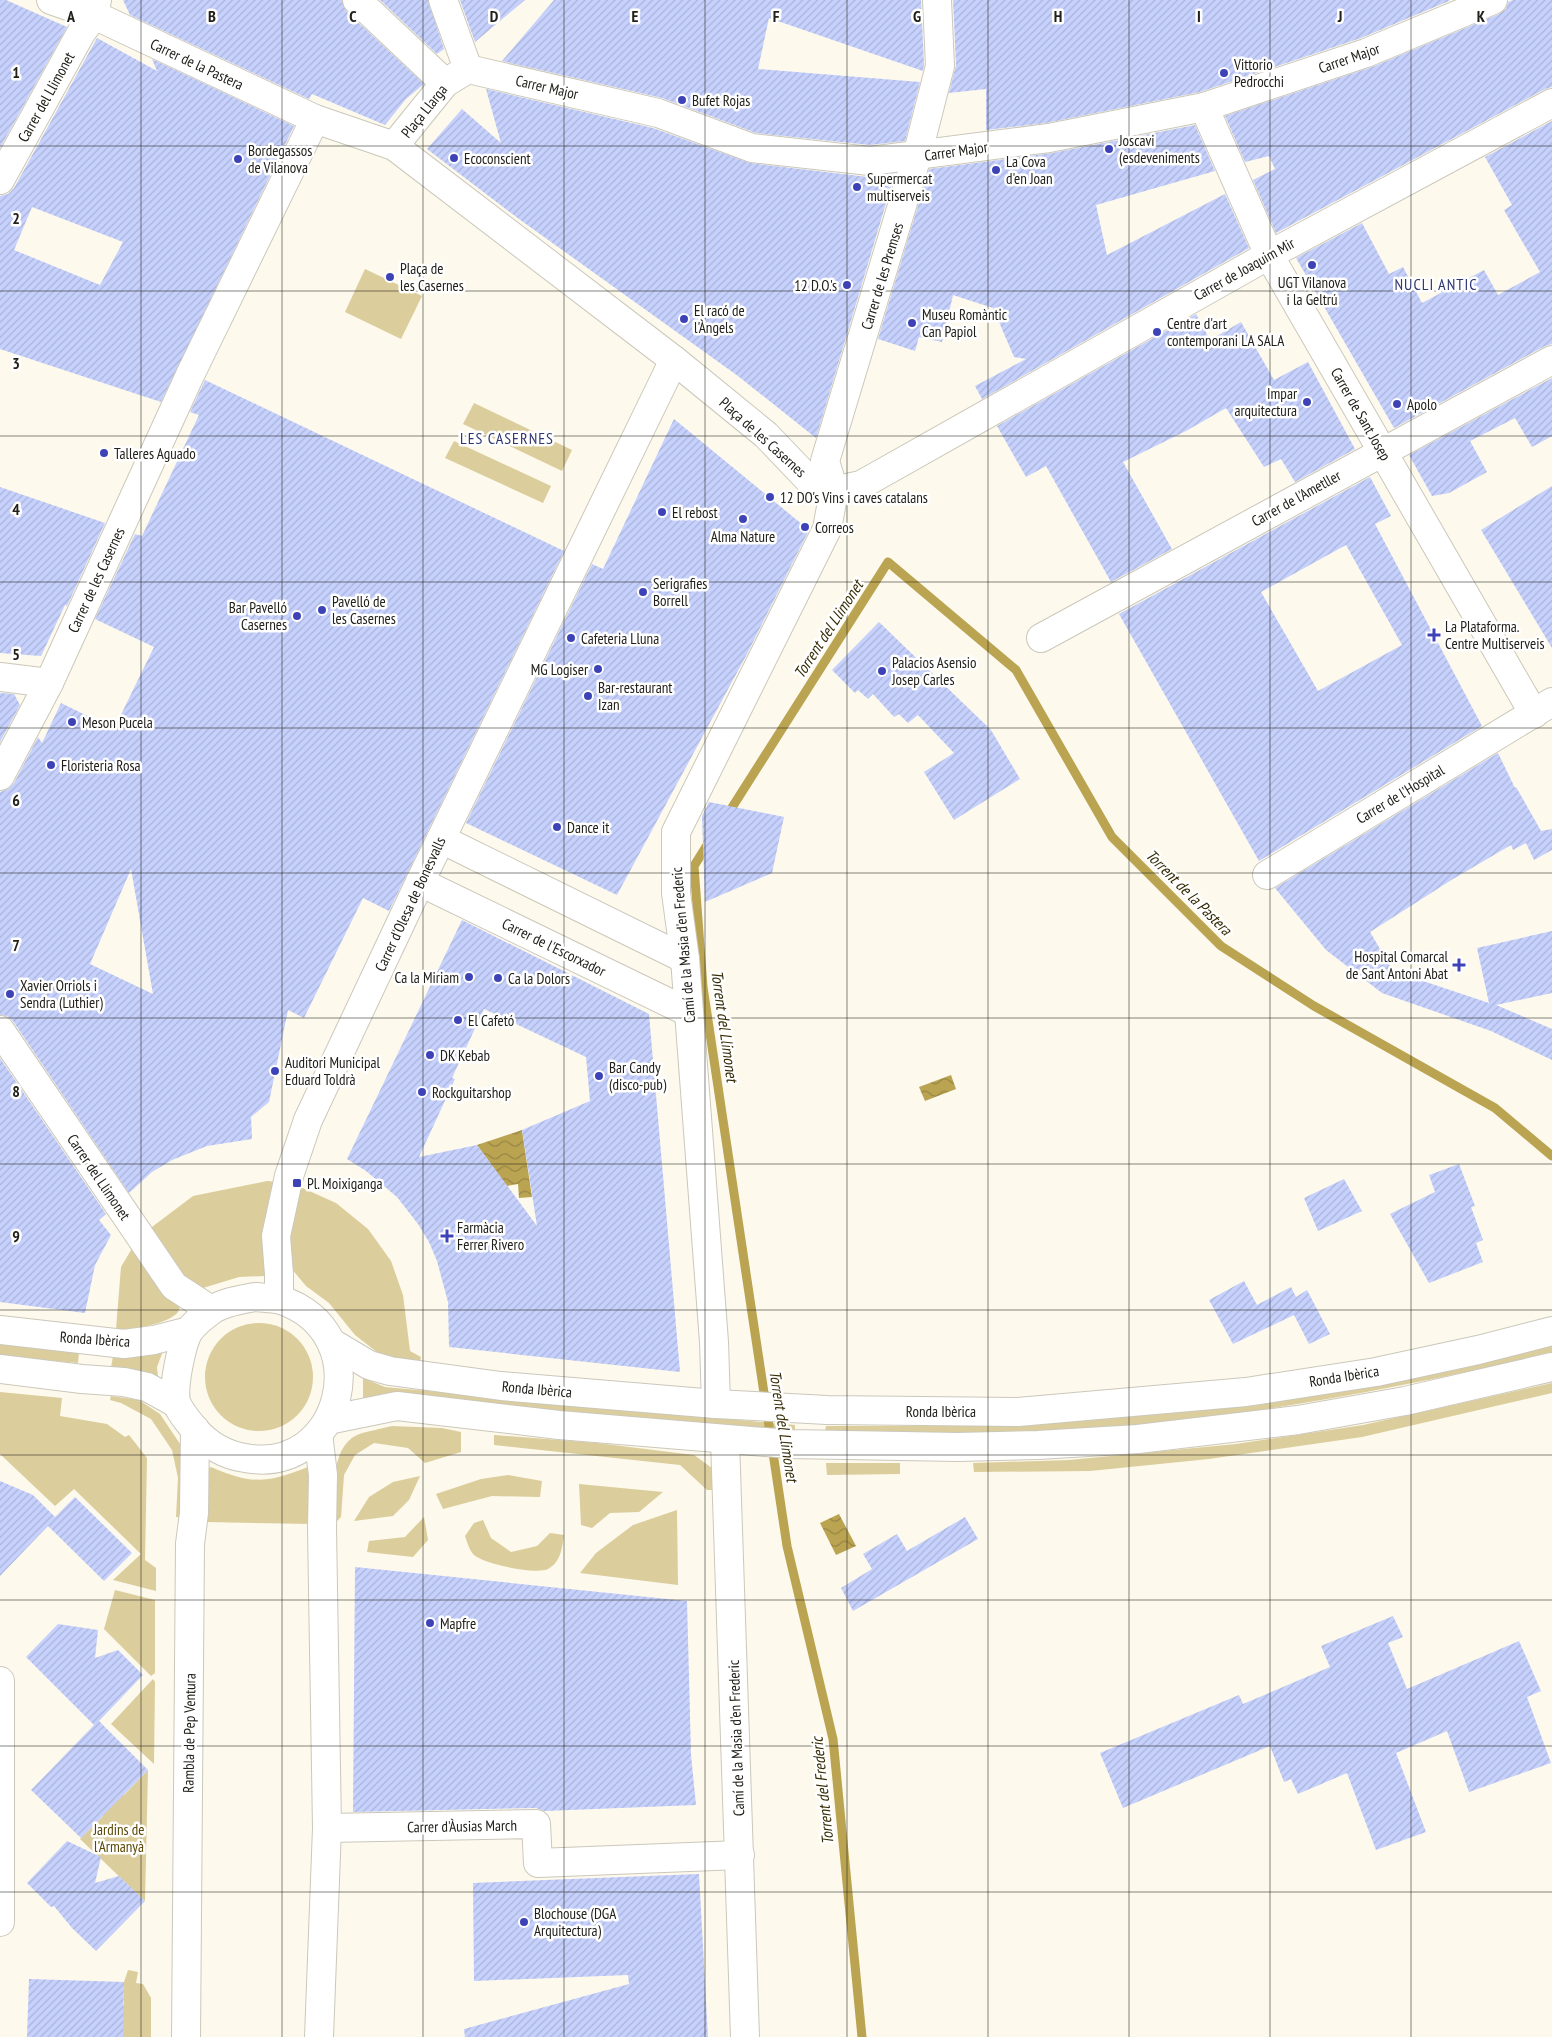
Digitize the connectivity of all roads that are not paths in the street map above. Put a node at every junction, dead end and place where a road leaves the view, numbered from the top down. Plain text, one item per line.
1 (51, 0) edge
2 (356, 0) edge
3 (443, 0) edge
4 (937, 0) edge
5 (1493, 0) edge
6 (1460, 7) edge
7 (96, 8) edge
8 (468, 69) junction
9 (445, 83) junction
10 (1552, 103) edge
11 (1204, 107) junction
12 (315, 119) junction
13 (394, 146) junction
14 (917, 156) junction
15 (0, 180) edge
16 (1270, 255) junction
17 (674, 360) junction
18 (1552, 360) edge
19 (1382, 451) junction
20 (834, 491) junction
21 (1041, 638) dead end
22 (0, 677) edge
23 (49, 682) junction
24 (1543, 708) edge
25 (0, 776) edge
26 (441, 839) junction
27 (1267, 875) dead end
28 (420, 882) junction
29 (685, 959) junction
30 (688, 1012) junction
31 (0, 1030) edge
32 (279, 1299) junction
33 (211, 1310) junction
34 (0, 1330) edge
35 (189, 1331) junction
36 (1552, 1331) edge
37 (332, 1343) junction
38 (1552, 1367) edge
39 (0, 1369) edge
40 (176, 1403) junction
41 (716, 1404) junction
42 (323, 1427) junction
43 (195, 1429) junction
44 (725, 1440) junction
45 (0, 1680) edge
46 (327, 1828) junction
47 (740, 1855) junction
48 (0, 1922) edge
49 (186, 2037) edge
50 (319, 2037) edge
51 (745, 2037) edge

1 - 7 street, Carrer de la Pastera
2 - 9 street
3 - 8 street
4 - 14 street, Carrer de les Premses
5 - 6 street, Carrer Major
6 - 11 street, Carrer Major
7 - 12 street, Carrer de la Pastera
7 - 15 street, Carrer del Llimonet
8 - 9 street, Plaça Llarga
8 - 14 street, Carrer Major
9 - 13 street, Plaça Llarga
10 - 16 street, Carrer de Joaquim Mir
11 - 14 street, Carrer Major
11 - 16 street, Carrer de Sant Josep
12 - 13 street, Plaça de les Casernes
12 - 23 street, Carrer de les Casernes
13 - 17 street, Plaça de les Casernes
14 - 20 street, Carrer de les Premses
16 - 19 street, Carrer de Sant Josep
16 - 20 street, Carrer de Joaquim Mir
17 - 20 street, Plaça de les Casernes
17 - 26 street, Carrer d'Olesa de Bonesvalls
18 - 19 street, Carrer de l'Ametller
19 - 21 street, Carrer de l'Ametller
19 - 24 street, Carrer de Sant Josep
20 - 29 street, Camí de la Masia d'en Frederic
22 - 23 street
23 - 25 street, Carrer de les Casernes
24 - 27 street, Carrer de l'Hospital
26 - 28 street, Carrer d'Olesa de Bonesvalls
26 - 29 street
28 - 30 street, Carrer de l'Escorxador
28 - 32 street, Carrer d'Olesa de Bonesvalls
29 - 30 street, Camí de la Masia d'en Frederic
30 - 41 street, Camí de la Masia d'en Frederic
31 - 33 street, Carrer del Llimonet
32 - 33 street
32 - 37 street
33 - 35 street
34 - 35 street, Ronda Ibèrica
35 - 40 street
36 - 41 street, Ronda Ibèrica
37 - 41 street, Ronda Ibèrica
37 - 42 street
38 - 44 street
39 - 40 street
40 - 43 street
42 - 43 street
42 - 44 street
42 - 46 street
43 - 49 street, Rambla de Pep Ventura
44 - 47 street, Camí de la Masia d'en Frederic
45 - 48 street
46 - 47 street, Carrer d'Àusias March
46 - 50 street
47 - 51 street, Camí de la Masia d'en Frederic

